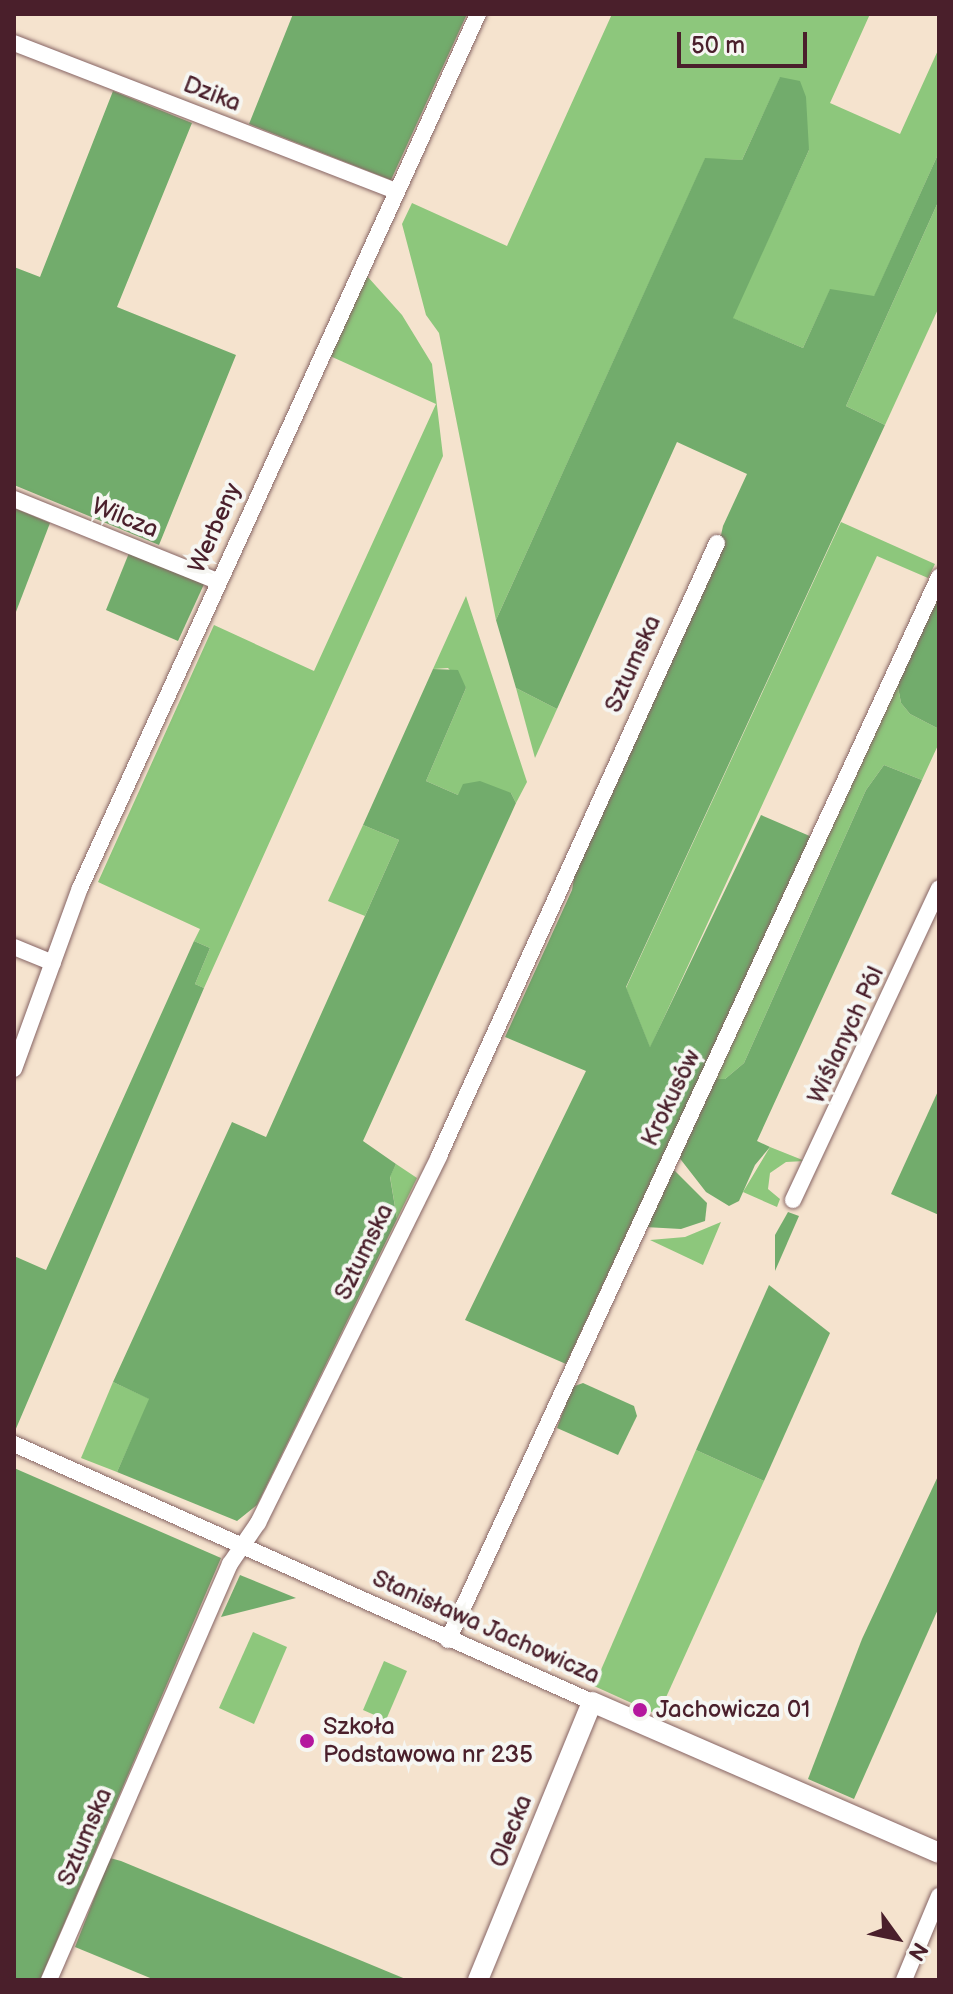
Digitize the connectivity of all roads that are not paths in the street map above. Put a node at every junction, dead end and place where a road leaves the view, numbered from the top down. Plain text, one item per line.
1 (478, 14) edge
2 (14, 43) edge
3 (393, 190) junction
4 (14, 499) edge
5 (717, 543) dead end
6 (939, 577) edge
7 (217, 581) junction
8 (939, 889) edge
9 (14, 947) edge
10 (53, 963) junction
11 (14, 1069) edge
12 (793, 1200) dead end
13 (14, 1444) edge
14 (240, 1547) junction
15 (448, 1640) junction
16 (592, 1702) junction
17 (939, 1853) edge
18 (939, 1896) edge
19 (49, 1980) edge
20 (478, 1980) edge
21 (904, 1980) edge

1 - 3 street, Werbeny
2 - 3 street, Dzika
3 - 7 street, Werbeny
4 - 7 street, Wilcza
5 - 14 street, Sztumska
6 - 15 street, Krokusów
7 - 10 street, Werbeny
8 - 12 street, Wiślanych Pól
9 - 10 street
10 - 11 street, Werbeny
13 - 14 street, Stanisława Jachowicza
14 - 15 street, Stanisława Jachowicza
14 - 19 street, Sztumska
15 - 16 street, Stanisława Jachowicza
16 - 17 street, Stanisława Jachowicza
16 - 20 street, Olecka
18 - 21 street

